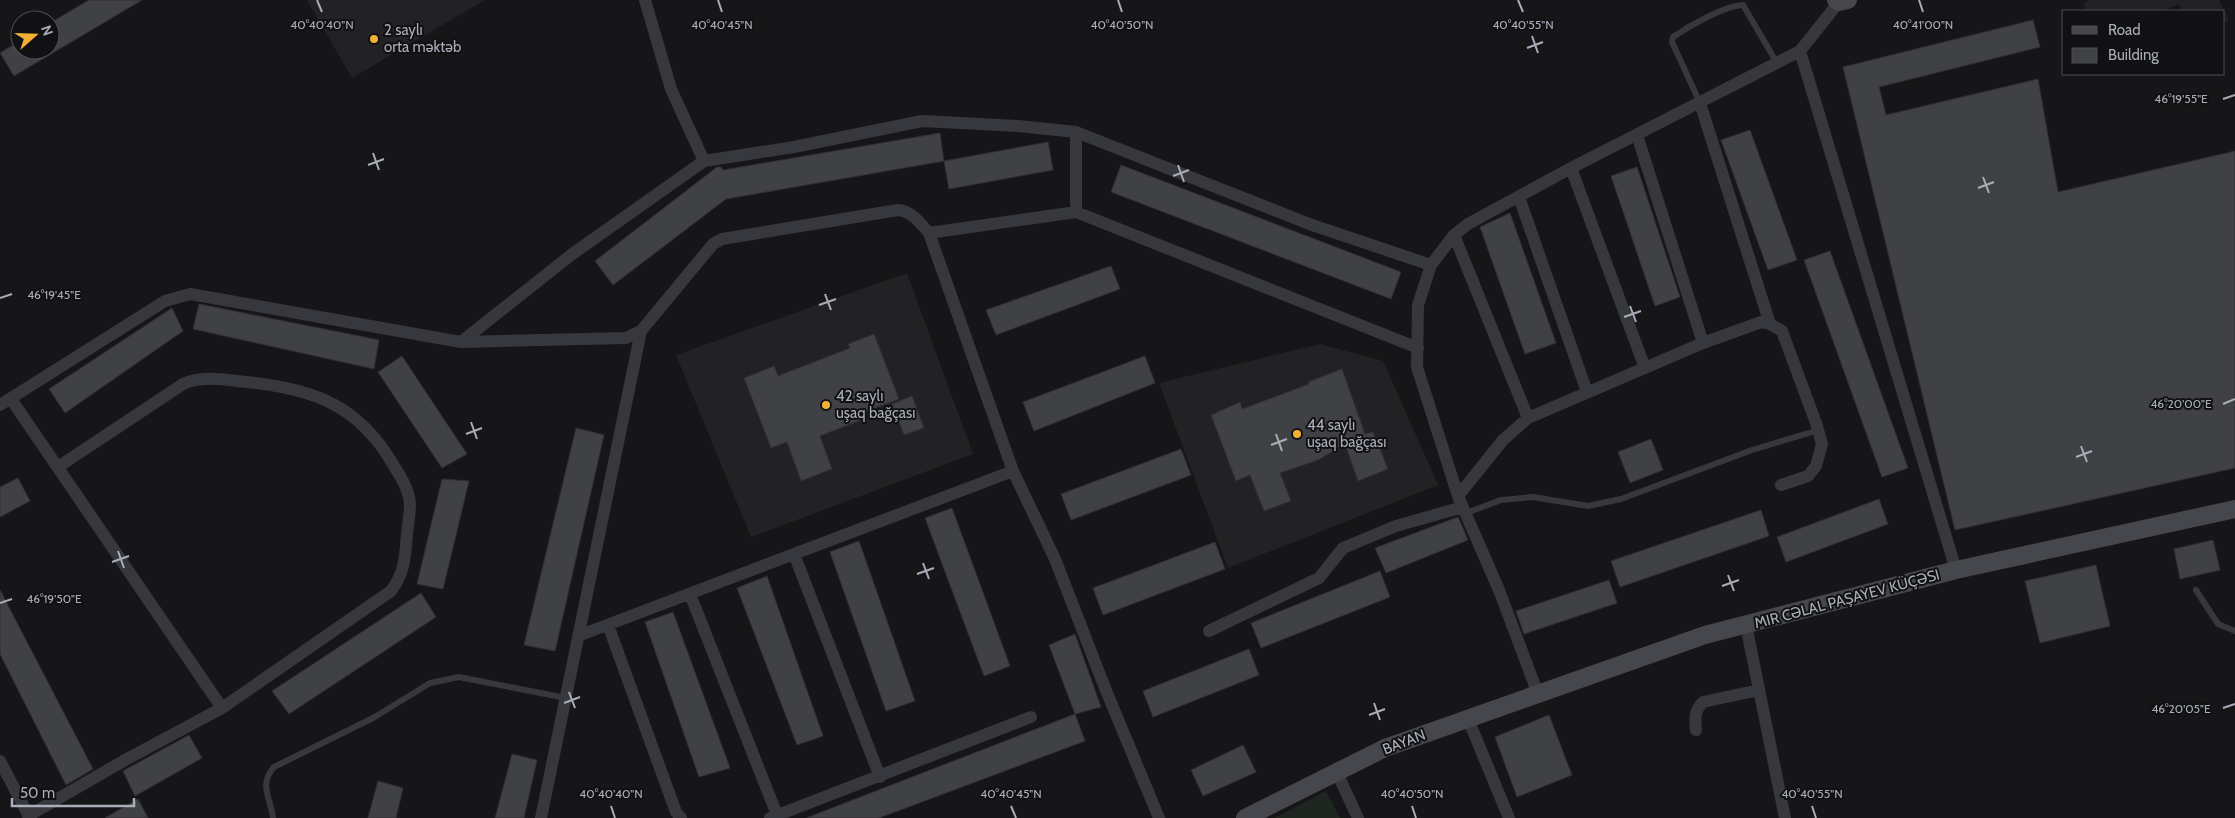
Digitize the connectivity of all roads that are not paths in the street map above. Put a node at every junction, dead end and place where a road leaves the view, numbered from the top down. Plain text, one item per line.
1 (645, 0) edge
2 (1841, 1) edge
3 (1800, 51) junction
4 (1777, 63) junction
5 (1700, 103) junction
6 (1076, 132) junction
7 (1637, 135) junction
8 (704, 161) junction
9 (1571, 168) junction
10 (1518, 197) junction
11 (1076, 212) junction
12 (929, 233) junction
13 (1454, 235) junction
14 (1431, 265) junction
15 (1770, 324) junction
16 (640, 331) junction
17 (460, 342) junction
18 (1703, 343) junction
19 (1418, 348) junction
20 (1645, 368) junction
21 (1587, 392) junction
22 (6, 402) edge
23 (1528, 418) junction
24 (1818, 430) junction
25 (58, 467) junction
26 (1013, 472) junction
27 (1781, 485) dead end
28 (1462, 505) junction
29 (2235, 509) edge
30 (794, 554) junction
31 (1956, 570) junction
32 (2196, 590) dead end
33 (690, 594) junction
34 (608, 625) junction
35 (1746, 626) junction
36 (1209, 631) dead end
37 (2235, 631) edge
38 (578, 636) junction
39 (1759, 690) junction
40 (1538, 694) junction
41 (566, 698) junction
42 (222, 708) junction
43 (1031, 717) dead end
44 (1468, 719) junction
45 (1696, 730) dead end
46 (0, 761) edge
47 (1337, 773) junction
48 (880, 777) junction
49 (29, 817) edge
50 (774, 817) edge
51 (273, 818) edge
52 (541, 818) edge
53 (680, 818) edge
54 (1158, 818) edge
55 (1245, 818) edge
56 (1358, 818) edge
57 (1509, 818) edge
58 (1785, 818) edge

1 - 8 street
2 - 3 street
3 - 4 street
3 - 31 street
4 - 5 street
4 - 5 lane
5 - 7 street
5 - 15 street
6 - 8 street
6 - 11 street
6 - 14 street
7 - 9 street
7 - 18 street
8 - 17 street
9 - 10 street
9 - 20 street
10 - 13 street
10 - 21 street
11 - 12 street
11 - 19 street
12 - 16 street
12 - 26 street
13 - 14 street
13 - 23 street
14 - 19 street
15 - 18 street
15 - 24 street
16 - 17 street
16 - 38 street
17 - 22 street
18 - 20 street
19 - 28 street
20 - 21 street
21 - 23 street
22 - 25 street
23 - 28 street
24 - 27 street
24 - 28 lane
25 - 42 street
25 - 42 street
26 - 30 street
26 - 54 street
28 - 36 street
28 - 40 street
29 - 31 street, MIR CƏLAL PAŞAYEV KÜÇƏSI
30 - 33 street
30 - 48 street
31 - 35 street, MIR CƏLAL PAŞAYEV KÜÇƏSI
32 - 37 lane
33 - 34 street
33 - 50 street
34 - 38 street
34 - 53 street
35 - 39 street
35 - 40 street, MIR CƏLAL PAŞAYEV KÜÇƏSI
38 - 41 street
39 - 45 street
39 - 58 street
40 - 44 street, MIR CƏLAL PAŞAYEV KÜÇƏSI
41 - 51 lane
41 - 52 street
42 - 49 street
43 - 48 street
44 - 47 street, BAYAN
44 - 57 street
46 - 49 street
47 - 55 street, BAYAN
47 - 56 street
48 - 50 street

